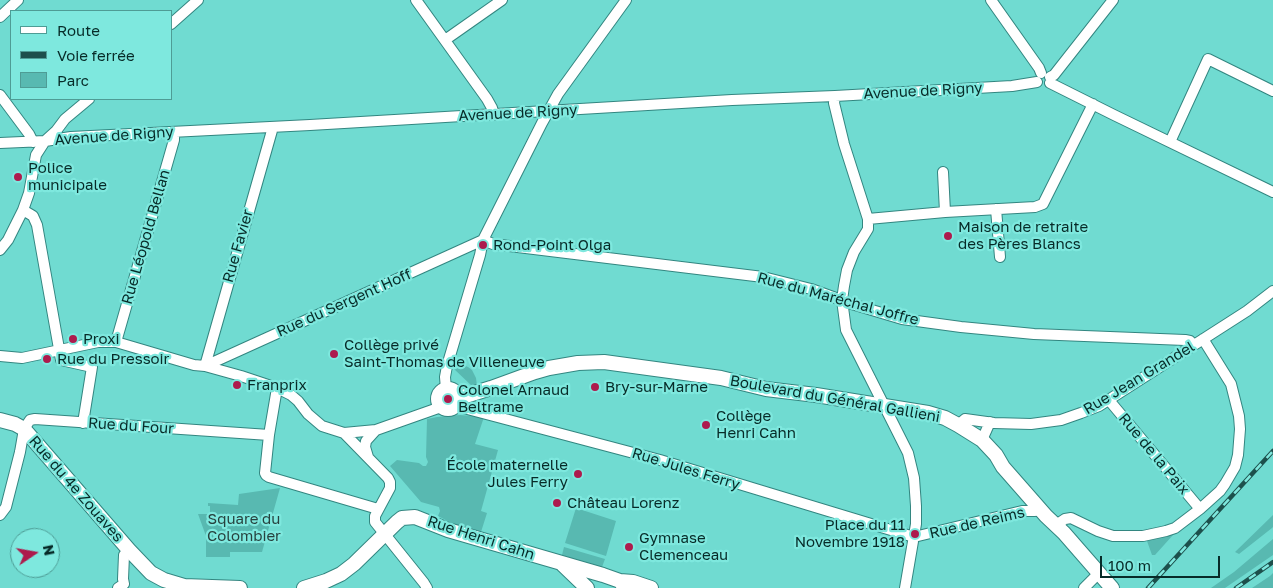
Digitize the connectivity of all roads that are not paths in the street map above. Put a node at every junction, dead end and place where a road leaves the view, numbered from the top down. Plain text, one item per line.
1 (18, 0) edge
2 (198, 0) edge
3 (416, 0) edge
4 (502, 0) edge
5 (626, 0) edge
6 (991, 0) edge
7 (1113, 0) edge
8 (0, 17) edge
9 (172, 23) edge
10 (446, 40) junction
11 (1044, 79) junction
12 (1273, 91) edge
13 (0, 94) edge
14 (835, 96) junction
15 (88, 100) edge
16 (1093, 104) junction
17 (548, 112) junction
18 (494, 115) junction
19 (273, 127) junction
20 (174, 132) junction
21 (45, 141) junction
22 (33, 142) junction
23 (1170, 142) junction
24 (0, 143) edge
25 (943, 172) dead end
26 (1273, 192) edge
27 (996, 209) junction
28 (23, 210) junction
29 (945, 212) junction
30 (868, 220) junction
31 (483, 240) junction
32 (0, 250) edge
33 (1000, 257) dead end
34 (1273, 291) edge
35 (842, 300) junction
36 (116, 342) junction
37 (1198, 342) junction
38 (59, 351) junction
39 (0, 356) edge
40 (205, 366) junction
41 (277, 388) junction
42 (446, 389) junction
43 (1108, 399) junction
44 (457, 402) junction
45 (884, 406) junction
46 (442, 407) junction
47 (0, 420) edge
48 (990, 422) junction
49 (83, 423) junction
50 (958, 425) junction
51 (24, 429) junction
52 (376, 430) junction
53 (344, 433) junction
54 (269, 435) junction
55 (982, 440) junction
56 (368, 458) junction
57 (1034, 506) junction
58 (378, 509) junction
59 (1200, 509) junction
60 (0, 515) edge
61 (1056, 525) junction
62 (384, 534) junction
63 (914, 537) junction
64 (129, 550) junction
65 (562, 564) junction
66 (1098, 573) junction
67 (619, 583) edge
68 (121, 586) edge
69 (193, 587) edge
70 (240, 588) edge
71 (304, 588) edge
72 (427, 588) edge
73 (586, 588) edge
74 (599, 588) edge
75 (648, 588) edge
76 (905, 588) edge
77 (1084, 588) edge
78 (1112, 588) edge

1 - 8 street
2 - 9 street
3 - 10 street
4 - 10 street
5 - 17 street
6 - 11 street
7 - 11 street
10 - 18 street
11 - 14 street, Avenue de Rigny
11 - 16 street
12 - 23 street
13 - 22 street
14 - 17 street, Avenue de Rigny
14 - 30 street
15 - 21 street
16 - 23 street
16 - 27 street
17 - 18 street, Avenue de Rigny
17 - 31 street
18 - 19 street, Avenue de Rigny
19 - 20 street, Avenue de Rigny
19 - 40 street, Rue Favier
20 - 21 street, Avenue de Rigny
20 - 36 street, Rue Léopold Bellan
21 - 22 street, Avenue de Rigny
21 - 28 street
22 - 24 street, Avenue de Rigny
23 - 26 street
25 - 29 street
27 - 29 street
27 - 33 street
28 - 32 street
28 - 38 street
29 - 30 street
30 - 35 street
31 - 35 street, Rue du Maréchal Joffre
31 - 40 street, Rue du Sergent Hoff
31 - 42 street
34 - 37 street, Rue Jean Grandel
35 - 37 street, Rue du Maréchal Joffre
35 - 45 street
36 - 38 street
36 - 40 street
37 - 43 street, Rue Jean Grandel
37 - 59 street
38 - 39 street
38 - 49 street
40 - 41 street
41 - 53 street
41 - 54 street
42 - 44 main road
42 - 46 main road
43 - 48 street, Rue Jean Grandel
43 - 59 street, Rue de la Paix
44 - 45 main road, Boulevard du Général Gallieni
44 - 46 main road
44 - 63 street, Rue Jules Ferry
45 - 50 main road, Boulevard du Général Gallieni
45 - 63 street
46 - 52 street
47 - 51 main road
48 - 50 street, Rue Jean Grandel
48 - 55 street
49 - 51 street, Rue du Four
49 - 54 street, Rue du Four
50 - 55 main road, Boulevard du Général Gallieni
51 - 60 street
51 - 64 main road, Rue du 4e Zouaves
52 - 53 street
52 - 56 street
53 - 56 street
54 - 58 street
55 - 57 main road, Boulevard du Général Gallieni
56 - 58 street
57 - 61 main road, Boulevard du Général Gallieni
57 - 63 street, Rue de Reims
58 - 62 street
59 - 61 street
61 - 66 main road, Boulevard du Général Gallieni
62 - 65 main road, Rue Henri Cahn
62 - 71 main road, Rue Henri Cahn
62 - 72 street
63 - 76 street
64 - 68 street
64 - 69 main road, Rue du 4e Zouaves
65 - 67 main road, Rue Henri Cahn
65 - 73 main road
66 - 77 street
66 - 78 main road, Boulevard du Général Gallieni
67 - 74 main road
67 - 75 main road, Rue Henri Cahn
69 - 70 main road

